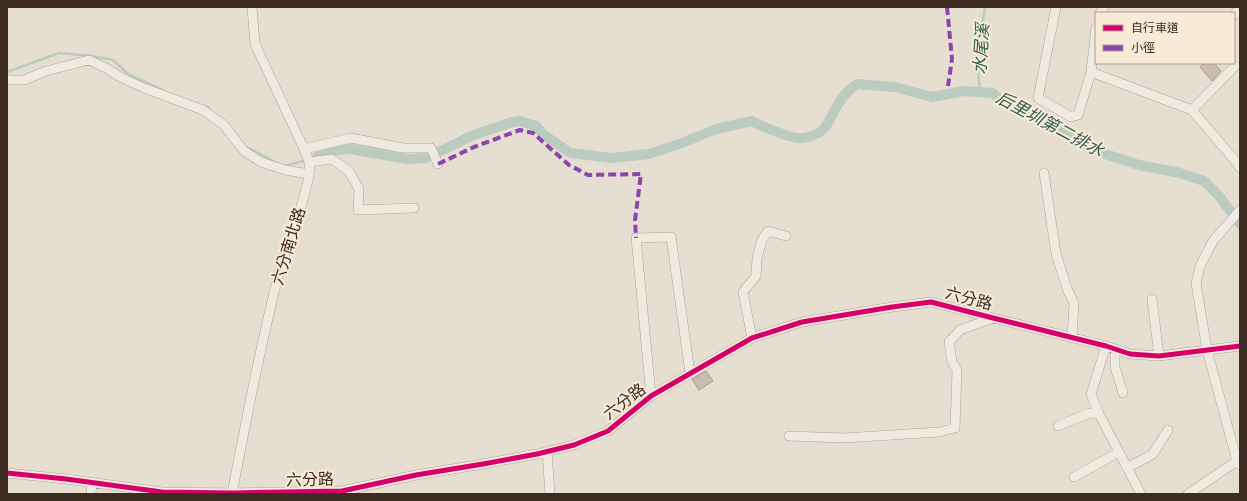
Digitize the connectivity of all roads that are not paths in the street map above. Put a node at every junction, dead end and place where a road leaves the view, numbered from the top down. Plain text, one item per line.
1 (252, 7) edge
2 (1056, 7) edge
3 (1095, 37) edge
4 (1236, 67) edge
5 (1091, 72) junction
6 (7, 80) edge
7 (1192, 110) junction
8 (304, 148) junction
9 (309, 162) junction
10 (438, 164) dead end
11 (1240, 168) edge
12 (1044, 173) dead end
13 (309, 174) junction
14 (414, 208) dead end
15 (1240, 211) edge
16 (786, 236) dead end
17 (1152, 299) dead end
18 (993, 318) junction
19 (752, 338) junction
20 (1072, 338) junction
21 (1240, 346) edge
22 (1111, 347) junction
23 (1207, 350) junction
24 (1159, 356) junction
25 (690, 373) junction
26 (1123, 393) dead end
27 (652, 396) junction
28 (1099, 414) junction
29 (1058, 426) dead end
30 (1168, 430) dead end
31 (789, 436) dead end
32 (547, 452) junction
33 (1118, 452) junction
34 (1239, 462) edge
35 (1127, 468) junction
36 (7, 473) edge
37 (1074, 477) dead end
38 (92, 483) junction
39 (91, 494) edge
40 (232, 494) edge
41 (550, 494) edge
42 (1141, 494) edge
43 (1188, 494) edge

1 - 8 street, 六分南北路
2 - 5 street
3 - 5 street
4 - 7 street
5 - 7 street
6 - 13 street
7 - 11 street
8 - 9 street, 六分南北路
8 - 10 street
9 - 13 street, 六分南北路
9 - 14 street
12 - 20 street
13 - 40 street, 六分南北路
15 - 23 street
16 - 19 street
17 - 24 street
18 - 19 street, 六分路
18 - 20 street, 六分路
18 - 31 street
19 - 25 street, 六分路
20 - 22 street, 六分路
21 - 23 street, 六分路
22 - 24 street, 六分路
22 - 26 street
22 - 28 street
23 - 24 street, 六分路
23 - 34 street
25 - 27 street, 六分路
25 - 27 street
27 - 32 street, 六分路
28 - 29 street
28 - 33 street
30 - 35 street
32 - 40 street, 六分路
32 - 41 street
33 - 35 street
33 - 37 street
34 - 43 street
35 - 42 street
36 - 38 street, 六分路
38 - 39 street
38 - 40 street, 六分路

